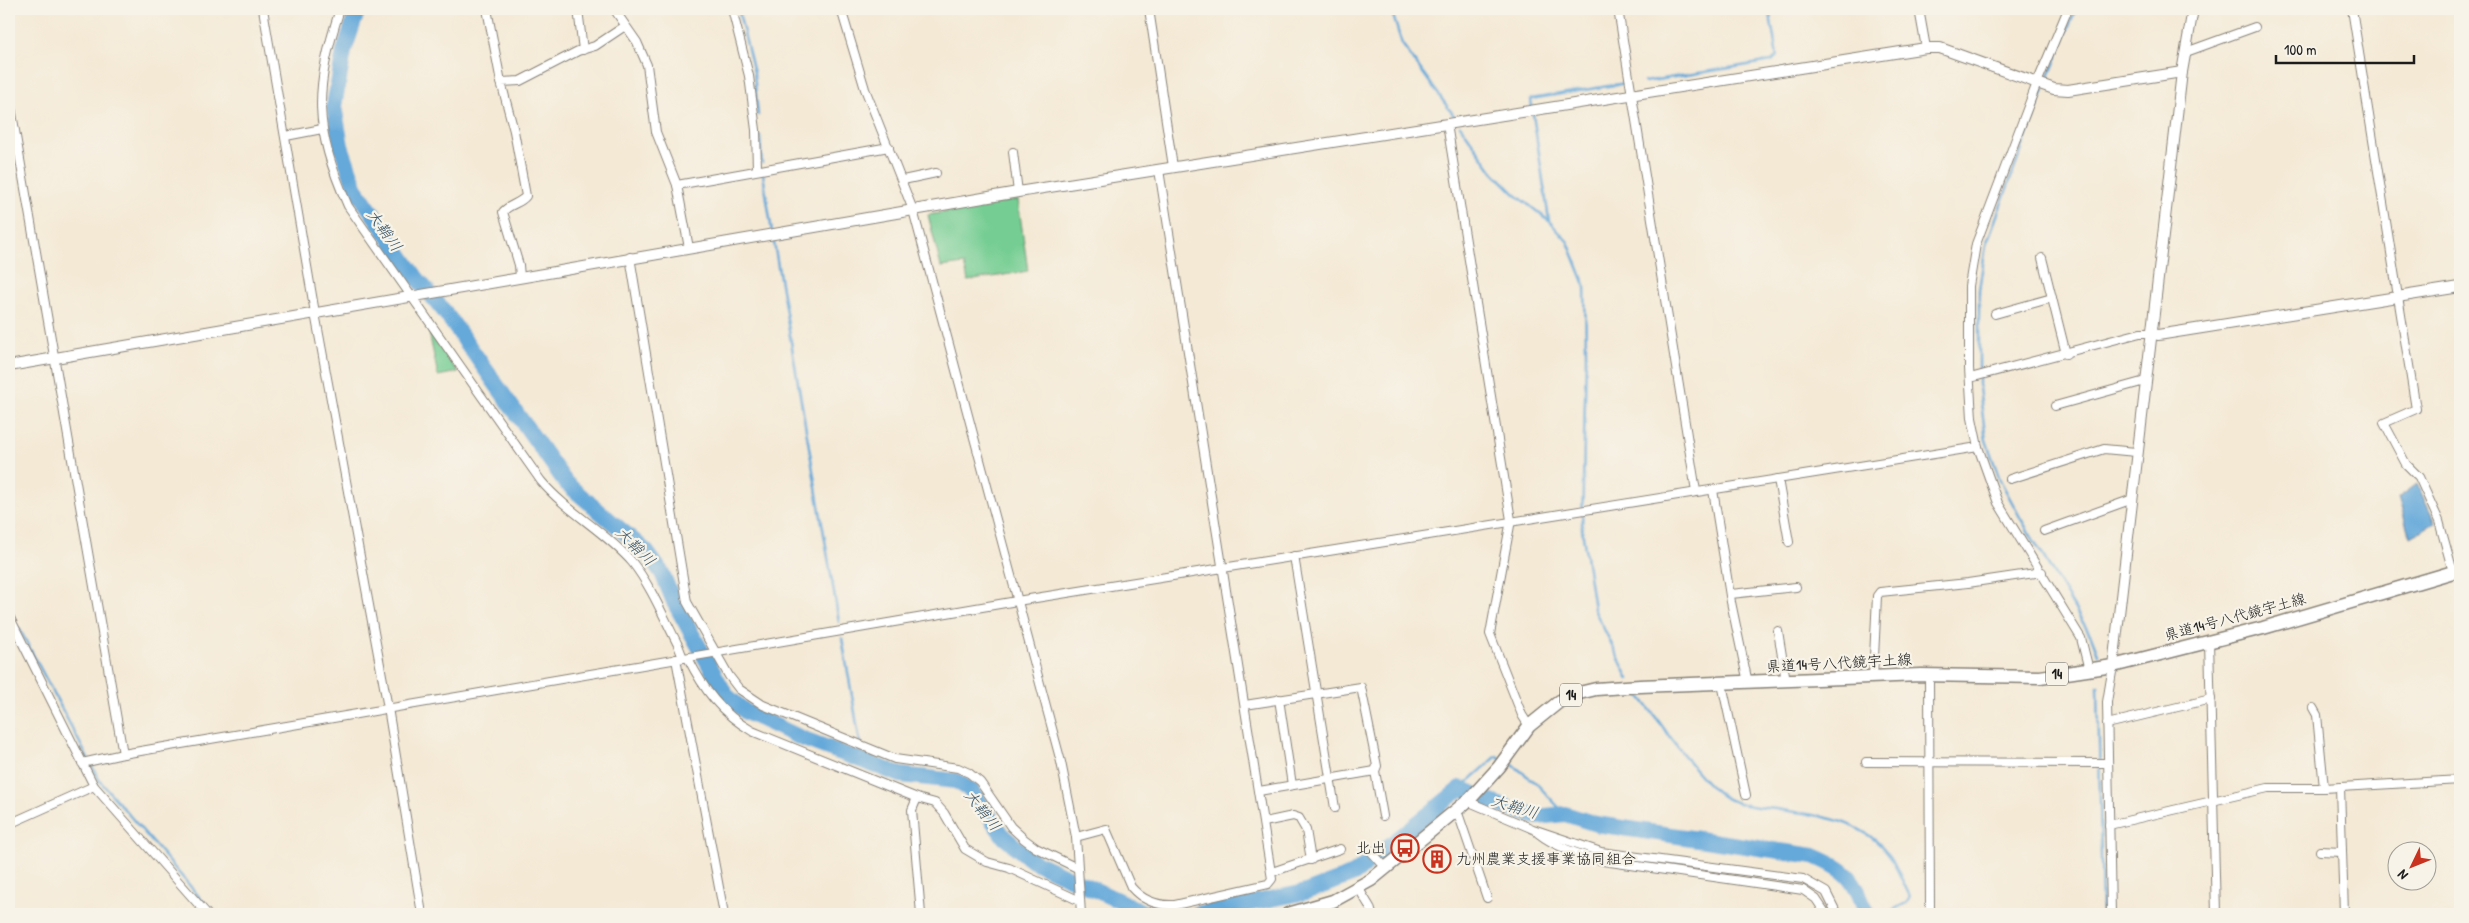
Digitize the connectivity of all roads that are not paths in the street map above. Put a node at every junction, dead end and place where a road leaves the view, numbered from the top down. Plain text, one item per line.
1 (263, 9) edge
2 (340, 9) edge
3 (487, 9) edge
4 (578, 9) edge
5 (614, 9) edge
6 (732, 9) edge
7 (842, 9) edge
8 (1149, 9) edge
9 (1618, 9) edge
10 (1919, 9) edge
11 (2068, 9) edge
12 (2193, 9) edge
13 (2352, 9) edge
14 (625, 26) junction
15 (2255, 27) dead end
16 (1926, 48) junction
17 (583, 50) junction
18 (2186, 52) junction
19 (2182, 72) junction
20 (501, 82) junction
21 (2044, 85) junction
22 (1632, 94) junction
23 (9, 96) edge
24 (1449, 123) junction
25 (322, 129) junction
26 (286, 136) junction
27 (889, 147) junction
28 (1013, 152) dead end
29 (1173, 167) junction
30 (757, 169) junction
31 (1159, 170) junction
32 (936, 173) dead end
33 (903, 180) junction
34 (677, 185) junction
35 (1018, 192) junction
36 (913, 210) junction
37 (689, 248) junction
38 (630, 257) junction
39 (2042, 258) dead end
40 (520, 277) junction
41 (2460, 287) edge
42 (416, 295) junction
43 (2397, 296) junction
44 (2052, 298) junction
45 (316, 313) junction
46 (1995, 314) dead end
47 (2150, 333) junction
48 (2066, 354) junction
49 (54, 358) junction
50 (9, 366) edge
51 (1974, 378) junction
52 (2145, 381) junction
53 (2055, 406) dead end
54 (1978, 448) junction
55 (2136, 452) junction
56 (1778, 479) junction
57 (2010, 479) dead end
58 (1713, 490) junction
59 (1696, 491) junction
60 (2130, 500) junction
61 (1511, 520) junction
62 (2044, 531) dead end
63 (1789, 542) dead end
64 (1294, 556) junction
65 (1223, 567) junction
66 (2457, 571) edge
67 (2042, 572) junction
68 (1796, 587) dead end
69 (1731, 594) junction
70 (1017, 601) junction
71 (9, 616) edge
72 (1778, 631) dead end
73 (2210, 641) junction
74 (714, 652) junction
75 (685, 658) junction
76 (2113, 666) junction
77 (2089, 670) junction
78 (1929, 675) junction
79 (1873, 678) junction
80 (1786, 682) junction
81 (1748, 683) junction
82 (1722, 684) junction
83 (1316, 693) junction
84 (1279, 699) junction
85 (2211, 699) junction
86 (1245, 704) junction
87 (388, 708) junction
88 (2314, 708) dead end
89 (2107, 724) junction
90 (1529, 726) junction
91 (123, 754) junction
92 (84, 762) junction
93 (1866, 762) dead end
94 (1929, 762) junction
95 (2106, 763) junction
96 (1375, 771) junction
97 (1330, 779) junction
98 (2460, 780) edge
99 (1292, 785) junction
100 (94, 786) junction
101 (2340, 787) junction
102 (2324, 788) junction
103 (1259, 791) junction
104 (1746, 795) dead end
105 (917, 798) junction
106 (1468, 800) junction
107 (2215, 800) junction
108 (1335, 808) dead end
109 (1454, 812) junction
110 (1383, 816) dead end
111 (1264, 822) junction
112 (9, 824) edge
113 (2110, 824) junction
114 (1533, 829) junction
115 (1076, 837) junction
116 (1367, 847) dead end
117 (1340, 850) dead end
118 (2320, 851) dead end
119 (2342, 852) junction
120 (1311, 860) junction
121 (1383, 865) junction
122 (1077, 870) junction
123 (1272, 872) junction
124 (1359, 889) junction
125 (1080, 898) junction
126 (1487, 898) dead end
127 (207, 914) edge
128 (422, 914) edge
129 (724, 914) edge
130 (921, 914) edge
131 (1081, 914) edge
132 (1288, 914) edge
133 (1372, 914) edge
134 (1826, 914) edge
135 (1837, 914) edge
136 (1930, 914) edge
137 (2111, 914) edge
138 (2216, 914) edge
139 (2344, 914) edge

1 - 26 street
2 - 25 street
3 - 20 street
4 - 17 street
5 - 14 street
6 - 30 street
7 - 27 street
8 - 29 street
9 - 22 street
10 - 16 street
11 - 21 street
12 - 18 street
13 - 43 street
14 - 17 street
14 - 34 street
15 - 18 street
16 - 21 street
16 - 22 street
17 - 20 street
18 - 19 street
19 - 21 street
19 - 47 street
20 - 40 street
21 - 51 street
22 - 24 street
22 - 59 street
23 - 49 street
24 - 29 street
24 - 61 street
25 - 26 street
25 - 42 street
26 - 45 street
27 - 30 street
27 - 33 street
28 - 35 street
29 - 31 street
30 - 34 street
31 - 35 street
31 - 65 street
32 - 33 street
33 - 36 street
34 - 37 street
35 - 36 street
36 - 37 street
36 - 70 street
37 - 38 street
38 - 40 street
38 - 74 street
39 - 44 street
40 - 42 street
41 - 43 street
42 - 45 street
42 - 75 street
43 - 47 street
43 - 66 street
44 - 46 street
44 - 48 street
45 - 49 street
45 - 87 street
47 - 48 street
47 - 52 street
48 - 51 street
49 - 50 street
49 - 91 street
51 - 54 street
52 - 53 street
52 - 55 street
54 - 56 street
54 - 67 street
55 - 57 street
55 - 60 street
56 - 58 street
56 - 63 street
58 - 59 street
58 - 69 street
59 - 61 street
60 - 62 street
60 - 76 street
61 - 64 street
61 - 90 street
64 - 65 street
64 - 83 street
65 - 70 street
65 - 86 street
66 - 73 main road, 県道14号八代鏡宇土線 / 14
67 - 77 street
67 - 79 street
68 - 69 street
69 - 81 street
70 - 74 street
70 - 115 street
71 - 92 street
72 - 80 street
73 - 76 main road, 県道14号八代鏡宇土線 / 14
73 - 85 street
74 - 75 street
74 - 122 street
75 - 87 street
75 - 105 street
75 - 129 street
76 - 77 main road, 県道14号八代鏡宇土線 / 14
76 - 89 street
77 - 78 main road, 県道14号八代鏡宇土線 / 14
78 - 79 main road, 県道14号八代鏡宇土線 / 14
78 - 94 street
79 - 80 main road, 県道14号八代鏡宇土線 / 14
80 - 81 main road, 県道14号八代鏡宇土線 / 14
81 - 82 main road, 県道14号八代鏡宇土線 / 14
82 - 90 main road, 県道14号八代鏡宇土線 / 14
82 - 104 street
83 - 84 street
83 - 96 street
83 - 97 street
84 - 86 street
84 - 99 street
85 - 89 street
85 - 107 street
86 - 103 street
87 - 91 street
87 - 128 street
88 - 102 street
89 - 95 street
90 - 106 main road, 県道14号八代鏡宇土線 / 14
91 - 92 street
92 - 100 street
93 - 94 street
94 - 95 street
94 - 136 street
95 - 113 street
96 - 97 street
96 - 110 street
97 - 99 street
97 - 108 street
98 - 101 street
99 - 103 street
100 - 112 street
100 - 127 street
101 - 102 street
101 - 119 street
102 - 107 street
103 - 111 street
105 - 125 street
105 - 130 street
106 - 109 main road, 県道14号八代鏡宇土線 / 14
106 - 114 street
107 - 113 street
107 - 138 street
109 - 121 main road, 県道14号八代鏡宇土線 / 14
109 - 126 street
111 - 120 street
111 - 123 street
113 - 137 street
114 - 134 street
114 - 135 street
115 - 122 street
115 - 123 street
116 - 121 street
117 - 120 street
118 - 119 street
119 - 139 street
120 - 123 street
121 - 124 main road, 県道14号八代鏡宇土線 / 14
122 - 125 street
124 - 132 main road, 県道14号八代鏡宇土線 / 14
124 - 133 street
125 - 131 street

